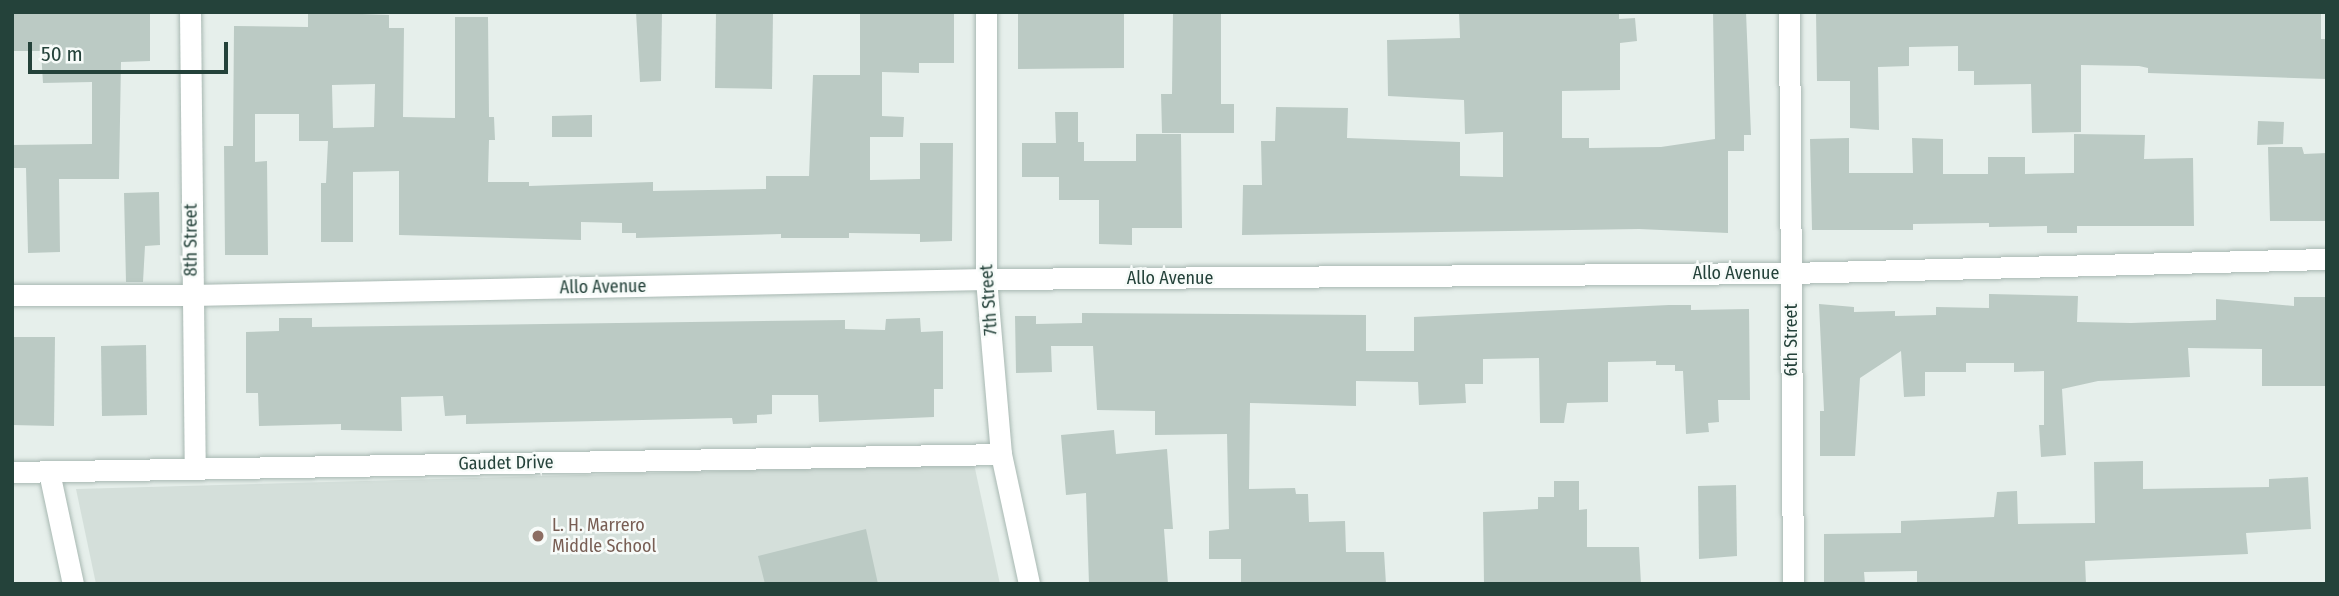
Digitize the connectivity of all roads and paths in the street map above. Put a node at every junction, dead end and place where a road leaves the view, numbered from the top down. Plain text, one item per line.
1 (190, 12) edge
2 (986, 12) edge
3 (1789, 12) edge
4 (2327, 259) edge
5 (1791, 273) junction
6 (986, 279) junction
7 (12, 295) edge
8 (191, 295) junction
9 (1001, 454) junction
10 (195, 469) junction
11 (12, 472) edge
12 (49, 472) junction
13 (73, 584) edge
14 (1029, 584) edge
15 (1793, 584) edge

1 - 8 street, 8th Street
2 - 6 street, 7th Street
3 - 5 street, 6th Street
4 - 5 street, Allo Avenue
5 - 6 street, Allo Avenue
5 - 15 street, 6th Street
6 - 8 street, Allo Avenue
6 - 9 street, 7th Street
7 - 8 street, Allo Avenue
8 - 10 street, 8th Street
9 - 10 street, Gaudet Drive
9 - 14 street, 7th Street
10 - 12 street, Gaudet Drive
11 - 12 street, Gaudet Drive
12 - 13 street

